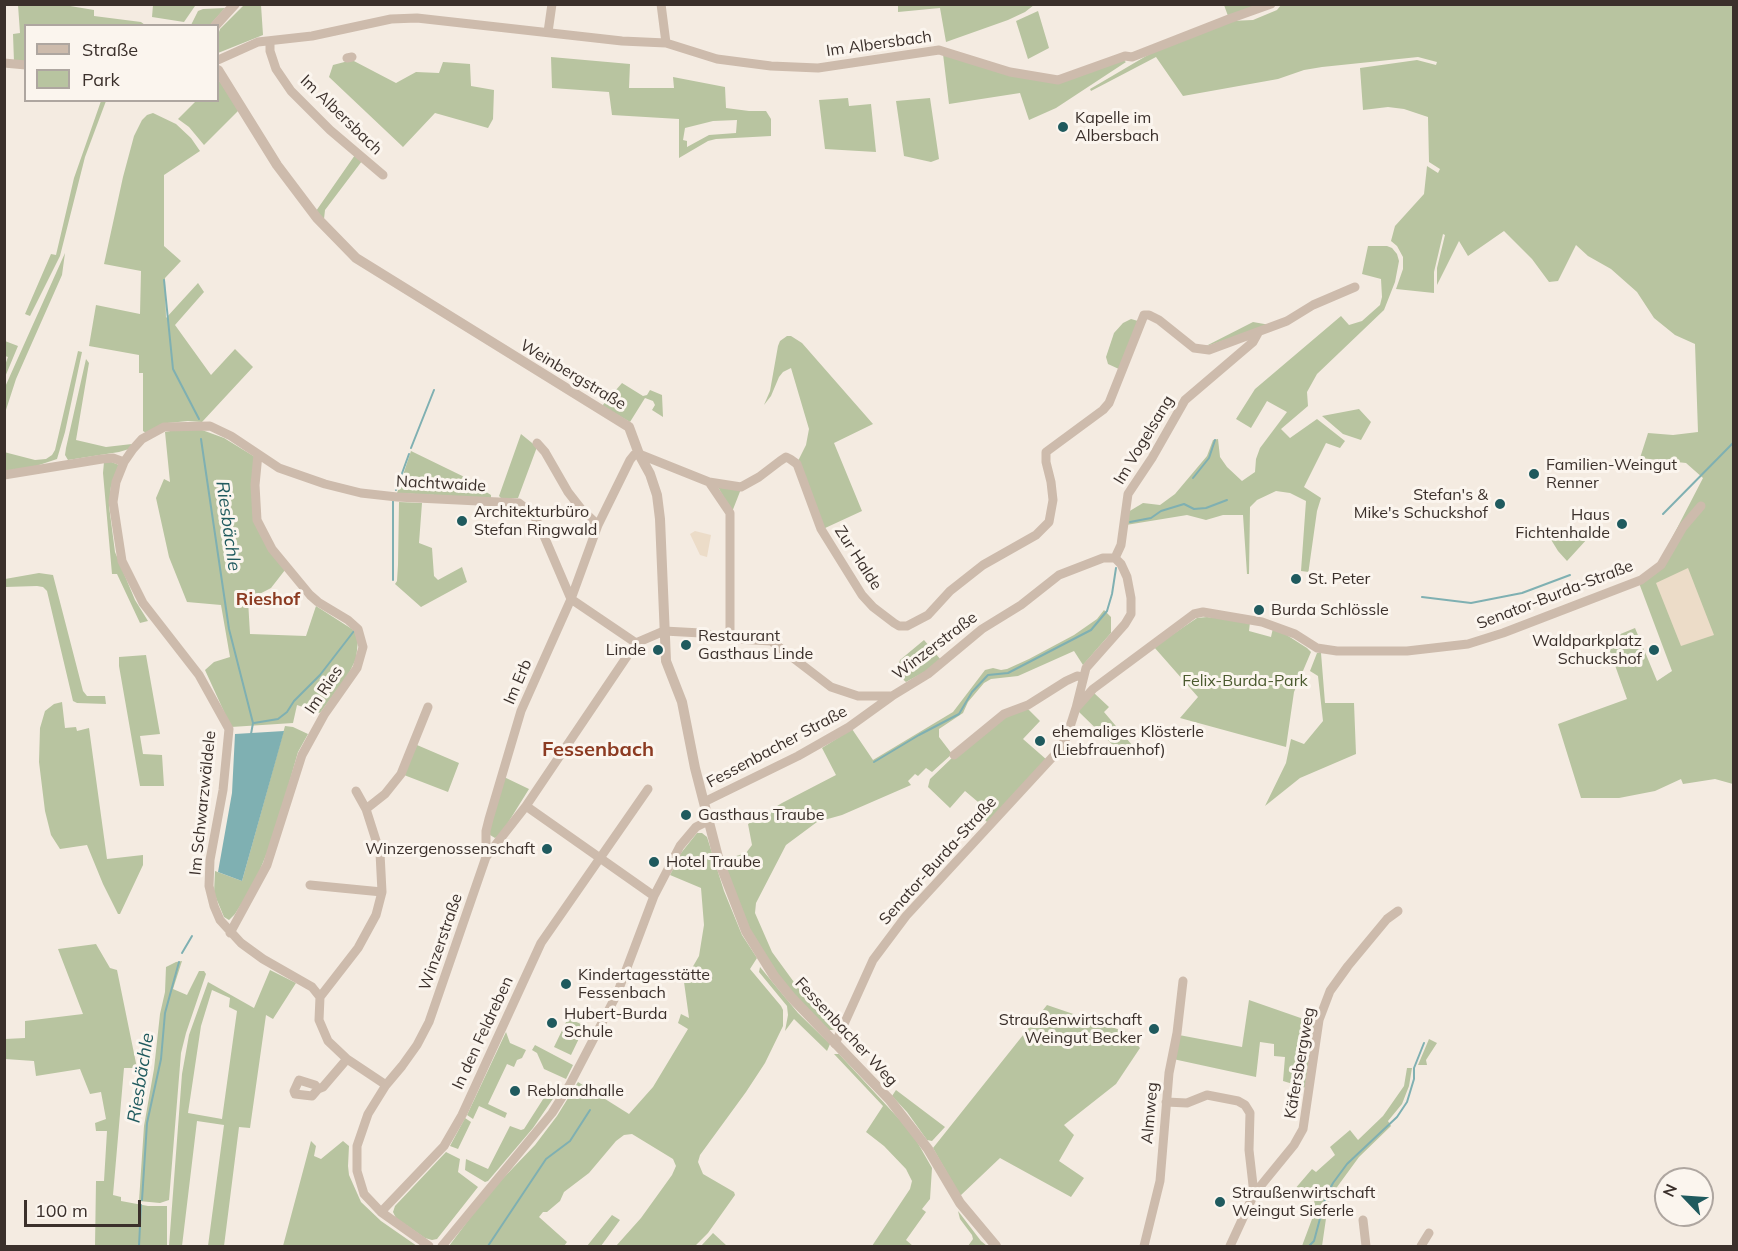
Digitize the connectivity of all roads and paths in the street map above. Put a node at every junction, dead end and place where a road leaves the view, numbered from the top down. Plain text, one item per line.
1 (235, 4) edge
2 (552, 4) edge
3 (661, 4) edge
4 (1271, 4) edge
5 (216, 24) edge
6 (548, 32) junction
7 (270, 41) junction
8 (666, 44) junction
9 (219, 60) edge
10 (4, 63) edge
11 (24, 65) edge
12 (219, 72) edge
13 (383, 175) dead end
14 (1355, 287) dead end
15 (1258, 333) junction
16 (537, 443) dead end
17 (258, 454) junction
18 (639, 454) junction
19 (124, 462) junction
20 (4, 475) edge
21 (709, 482) junction
22 (1701, 506) dead end
23 (598, 525) junction
24 (1036, 535) joint
25 (1115, 558) junction
26 (570, 600) junction
27 (664, 631) junction
28 (730, 638) junction
29 (636, 643) junction
30 (1082, 677) junction
31 (1093, 689) junction
32 (892, 696) junction
33 (428, 707) dead end
34 (1076, 708) junction
35 (954, 755) dead end
36 (648, 789) dead end
37 (357, 791) dead end
38 (704, 802) junction
39 (526, 806) junction
40 (366, 808) junction
41 (708, 821) junction
42 (486, 857) junction
43 (600, 857) junction
44 (310, 885) dead end
45 (382, 892) junction
46 (654, 896) junction
47 (1398, 911) dead end
48 (230, 933) junction
49 (1183, 981) dead end
50 (320, 998) junction
51 (835, 1044) junction
52 (347, 1059) junction
53 (386, 1085) junction
54 (318, 1089) dead end
55 (1166, 1102) junction
56 (1254, 1194) junction
57 (381, 1212) junction
58 (1363, 1220) dead end
59 (1429, 1233) dead end
60 (429, 1246) edge
61 (442, 1246) edge
62 (996, 1246) edge
63 (1144, 1246) edge
64 (1230, 1246) edge
65 (1366, 1246) edge
66 (1421, 1246) edge

1 - 5 street
2 - 6 street
3 - 8 street
4 - 8 street, Im Albersbach
6 - 7 street, Im Albersbach
6 - 8 street, Im Albersbach
7 - 9 street, Im Albersbach
7 - 13 street, Im Albersbach
10 - 11 street
12 - 18 street, Weinbergstraße
14 - 15 street, Im Vogelsang
15 - 24 street, Im Vogelsang
15 - 25 street, Im Vogelsang
16 - 23 street
17 - 19 street, Im Schwarzwäldele
17 - 26 street, Nachtwaide
17 - 48 street, Im Ries
18 - 21 street, Zur Halde
18 - 23 street, Im Erb
18 - 27 street, Weinbergstraße
19 - 20 street
19 - 48 street, Im Schwarzwäldele
21 - 24 street, Zur Halde
21 - 28 street
22 - 31 street, Senator-Burda-Straße
23 - 26 street, Im Erb
25 - 30 street
25 - 32 street, Winzerstraße
26 - 29 street
26 - 42 street, Im Erb
27 - 28 street, Winzerstraße
27 - 29 street, Winzerstraße
27 - 38 street, Weinbergstraße
28 - 32 street, Winzerstraße
29 - 39 street, Winzerstraße
30 - 31 street
30 - 34 street, Senator-Burda-Straße
30 - 35 street
31 - 34 street, Senator-Burda-Straße
32 - 38 street, Fessenbacher Straße
33 - 40 street
34 - 51 street, Senator-Burda-Straße
36 - 43 street, In den Feldreben
37 - 40 street
38 - 41 street, Weinbergstraße
39 - 42 street, Winzerstraße
39 - 43 street
40 - 45 street
41 - 46 street
41 - 51 street, Fessenbacher Weg
42 - 53 street, Winzerstraße
43 - 46 street
43 - 57 street, In den Feldreben
44 - 45 street
45 - 50 street
46 - 61 street
47 - 56 street, Käfersbergweg
48 - 50 street, Im Schwarzwäldele
49 - 55 street, Almweg
50 - 52 street
51 - 62 street, Fessenbacher Weg
52 - 53 street
52 - 54 street
53 - 57 street, Winzerstraße
55 - 56 street, Käfersbergweg
55 - 63 street, Almweg
56 - 64 street, Käfersbergweg
57 - 60 street, Winzerstraße
58 - 65 street
59 - 66 street

